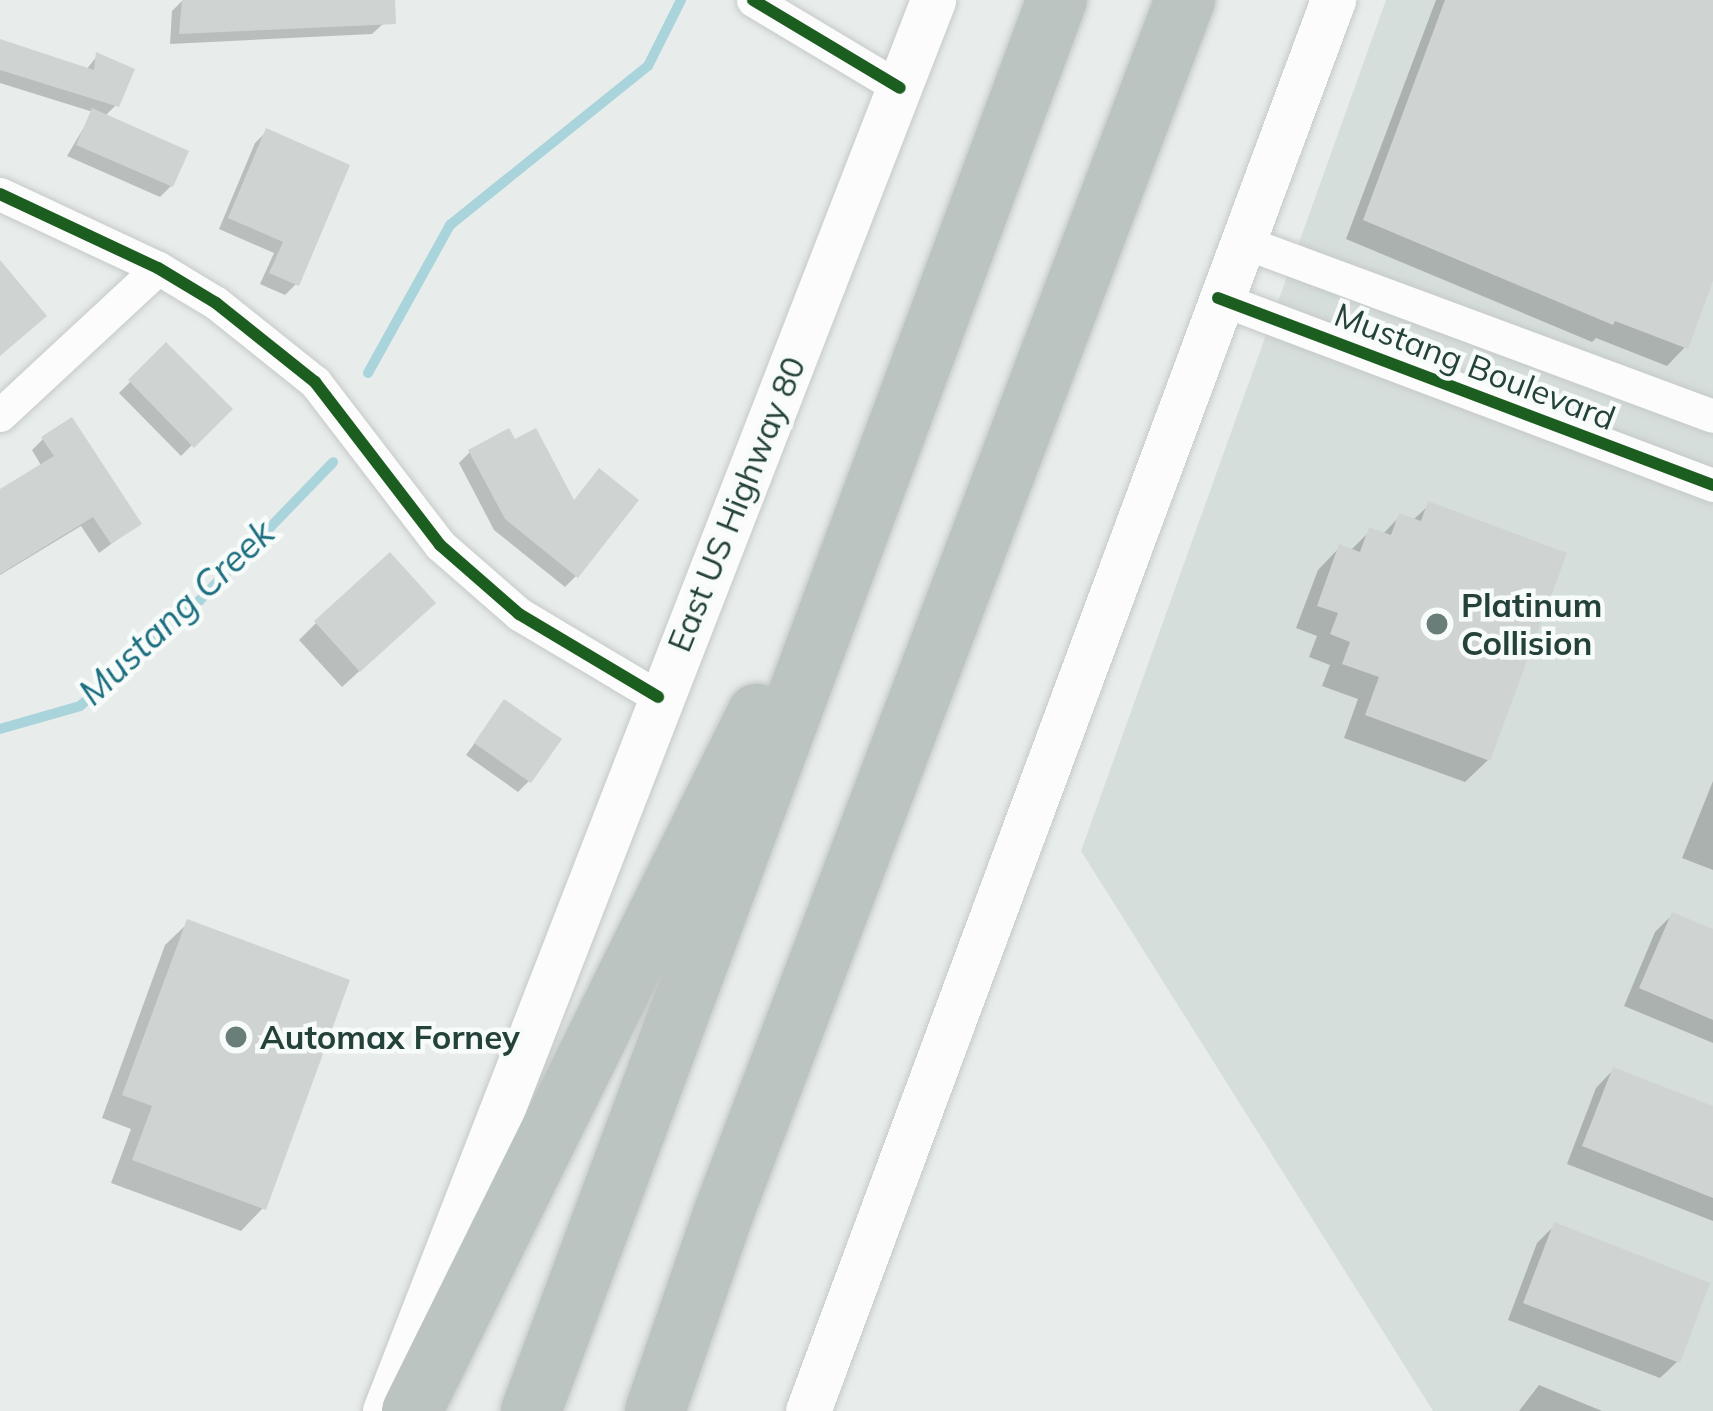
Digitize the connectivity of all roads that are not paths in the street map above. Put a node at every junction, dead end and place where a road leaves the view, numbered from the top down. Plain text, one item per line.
1 (753, 0) edge
2 (933, 0) edge
3 (1057, 0) edge
4 (1185, 0) edge
5 (1333, 0) edge
6 (900, 88) junction
7 (0, 194) edge
8 (1241, 241) junction
9 (158, 268) junction
10 (1218, 298) junction
11 (0, 415) edge
12 (1713, 416) edge
13 (1713, 485) edge
14 (835, 600) junction
15 (658, 697) junction
16 (385, 1411) edge
17 (412, 1411) edge
18 (531, 1411) edge
19 (655, 1411) edge
20 (808, 1411) edge

1 - 6 street
2 - 6 main road, East US Highway 80
3 - 14 highway
4 - 19 highway
5 - 8 main road
6 - 15 main road, East US Highway 80
7 - 9 street
8 - 10 main road
8 - 12 street, Mustang Boulevard
9 - 11 street
9 - 15 street
10 - 13 street, Mustang Boulevard
10 - 20 main road
14 - 17 highway
14 - 18 highway
15 - 16 main road, East US Highway 80

